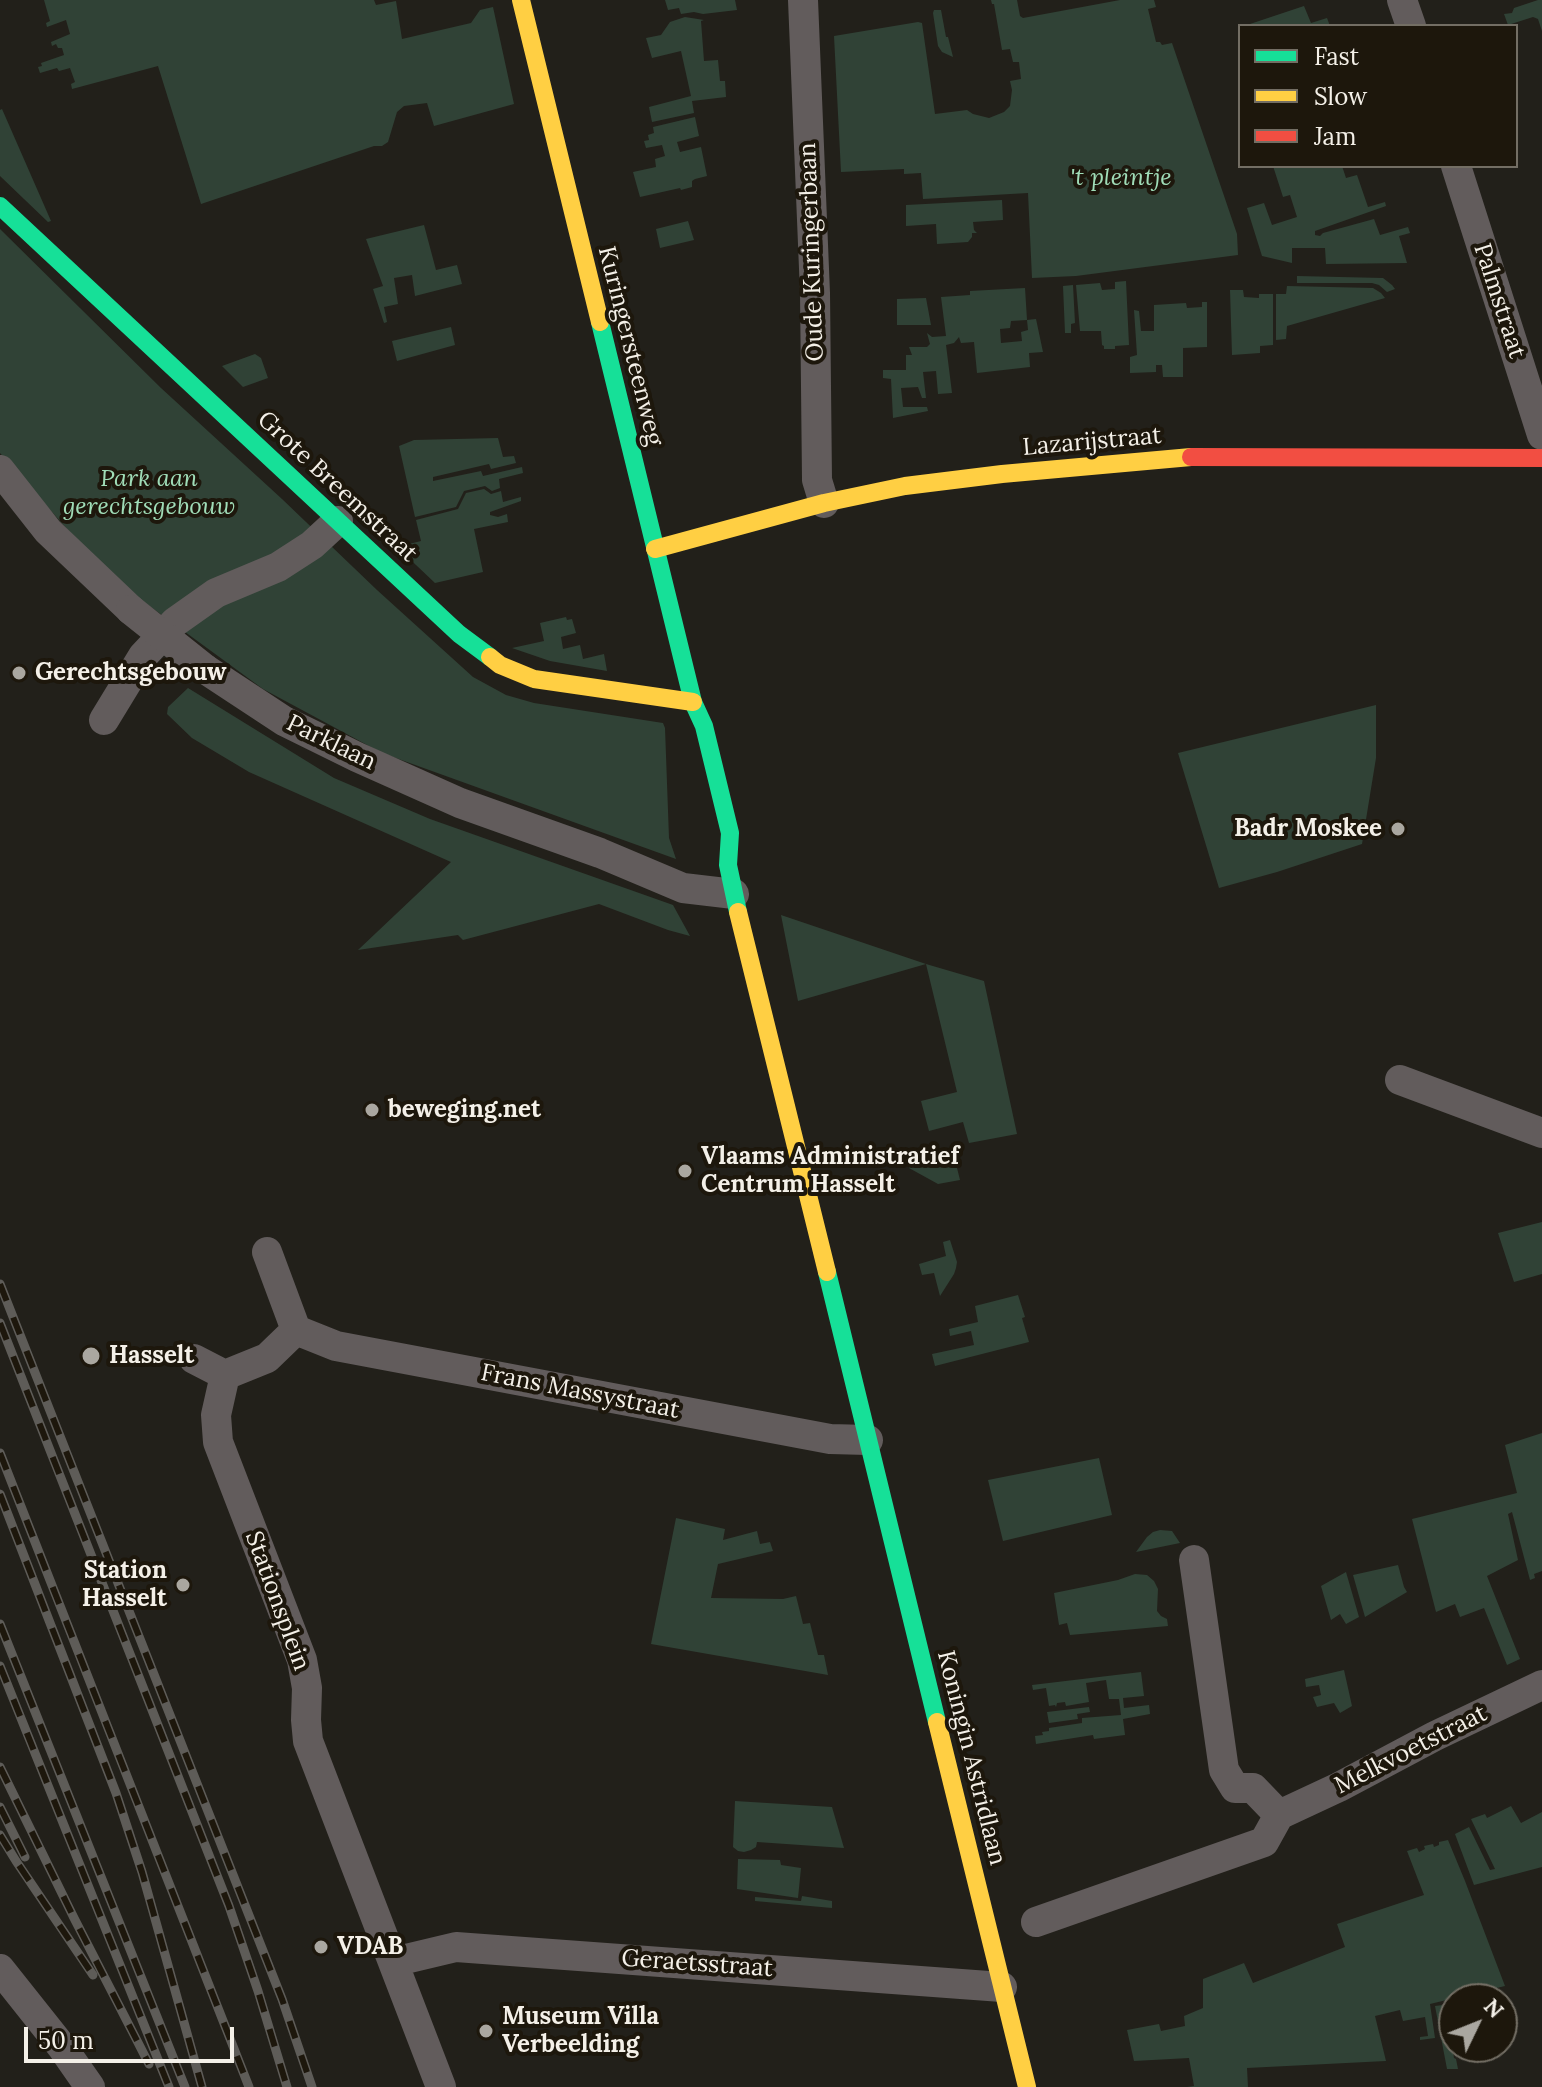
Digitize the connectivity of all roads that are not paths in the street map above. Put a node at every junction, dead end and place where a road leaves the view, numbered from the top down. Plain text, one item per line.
1 (521, 0) edge
2 (803, 0) edge
3 (1402, 0) edge
4 (1410, 24) edge
5 (1457, 168) edge
6 (0, 206) edge
7 (1542, 435) edge
8 (1542, 458) edge
9 (0, 470) edge
10 (824, 503) junction
11 (338, 521) junction
12 (655, 549) junction
13 (693, 702) junction
14 (104, 720) dead end
15 (689, 745) dead end
16 (708, 840) dead end
17 (728, 865) junction
18 (734, 894) junction
19 (1400, 1080) dead end
20 (1542, 1133) edge
21 (267, 1252) dead end
22 (296, 1330) junction
23 (194, 1359) dead end
24 (225, 1375) junction
25 (868, 1440) junction
26 (1194, 1560) dead end
27 (1542, 1685) edge
28 (1279, 1815) junction
29 (1036, 1922) dead end
30 (393, 1962) junction
31 (0, 1969) edge
32 (1002, 1987) junction
33 (90, 2087) edge
34 (441, 2087) edge
35 (1027, 2087) edge

1 - 12 main road, Kuringersteenweg
2 - 10 street, Oude Kuringerbaan
3 - 4 street
5 - 7 street, Palmstraat
6 - 11 main road, Grote Breemstraat
8 - 10 main road, Lazarijstraat
9 - 18 street, Parklaan, bridge
10 - 12 main road, Lazarijstraat
11 - 13 main road, Grote Breemstraat
11 - 14 street
12 - 13 main road, Kuringersteenweg
13 - 15 main road, Kuringersteenweg
13 - 17 main road, Kuringersteenweg
16 - 17 main road
17 - 18 main road, Kuringersteenweg
18 - 25 main road, Koningin Astridlaan
19 - 20 street
21 - 22 street
22 - 24 street
22 - 25 street, Frans Massystraat
23 - 24 street
24 - 30 street, Stationsplein
25 - 32 main road, Koningin Astridlaan
26 - 28 street
27 - 28 street, Melkvoetstraat
28 - 29 street, Melkvoetstraat
30 - 32 street, Geraetsstraat
30 - 34 street, Stationsplein
31 - 33 street
32 - 35 main road, Koningin Astridlaan

